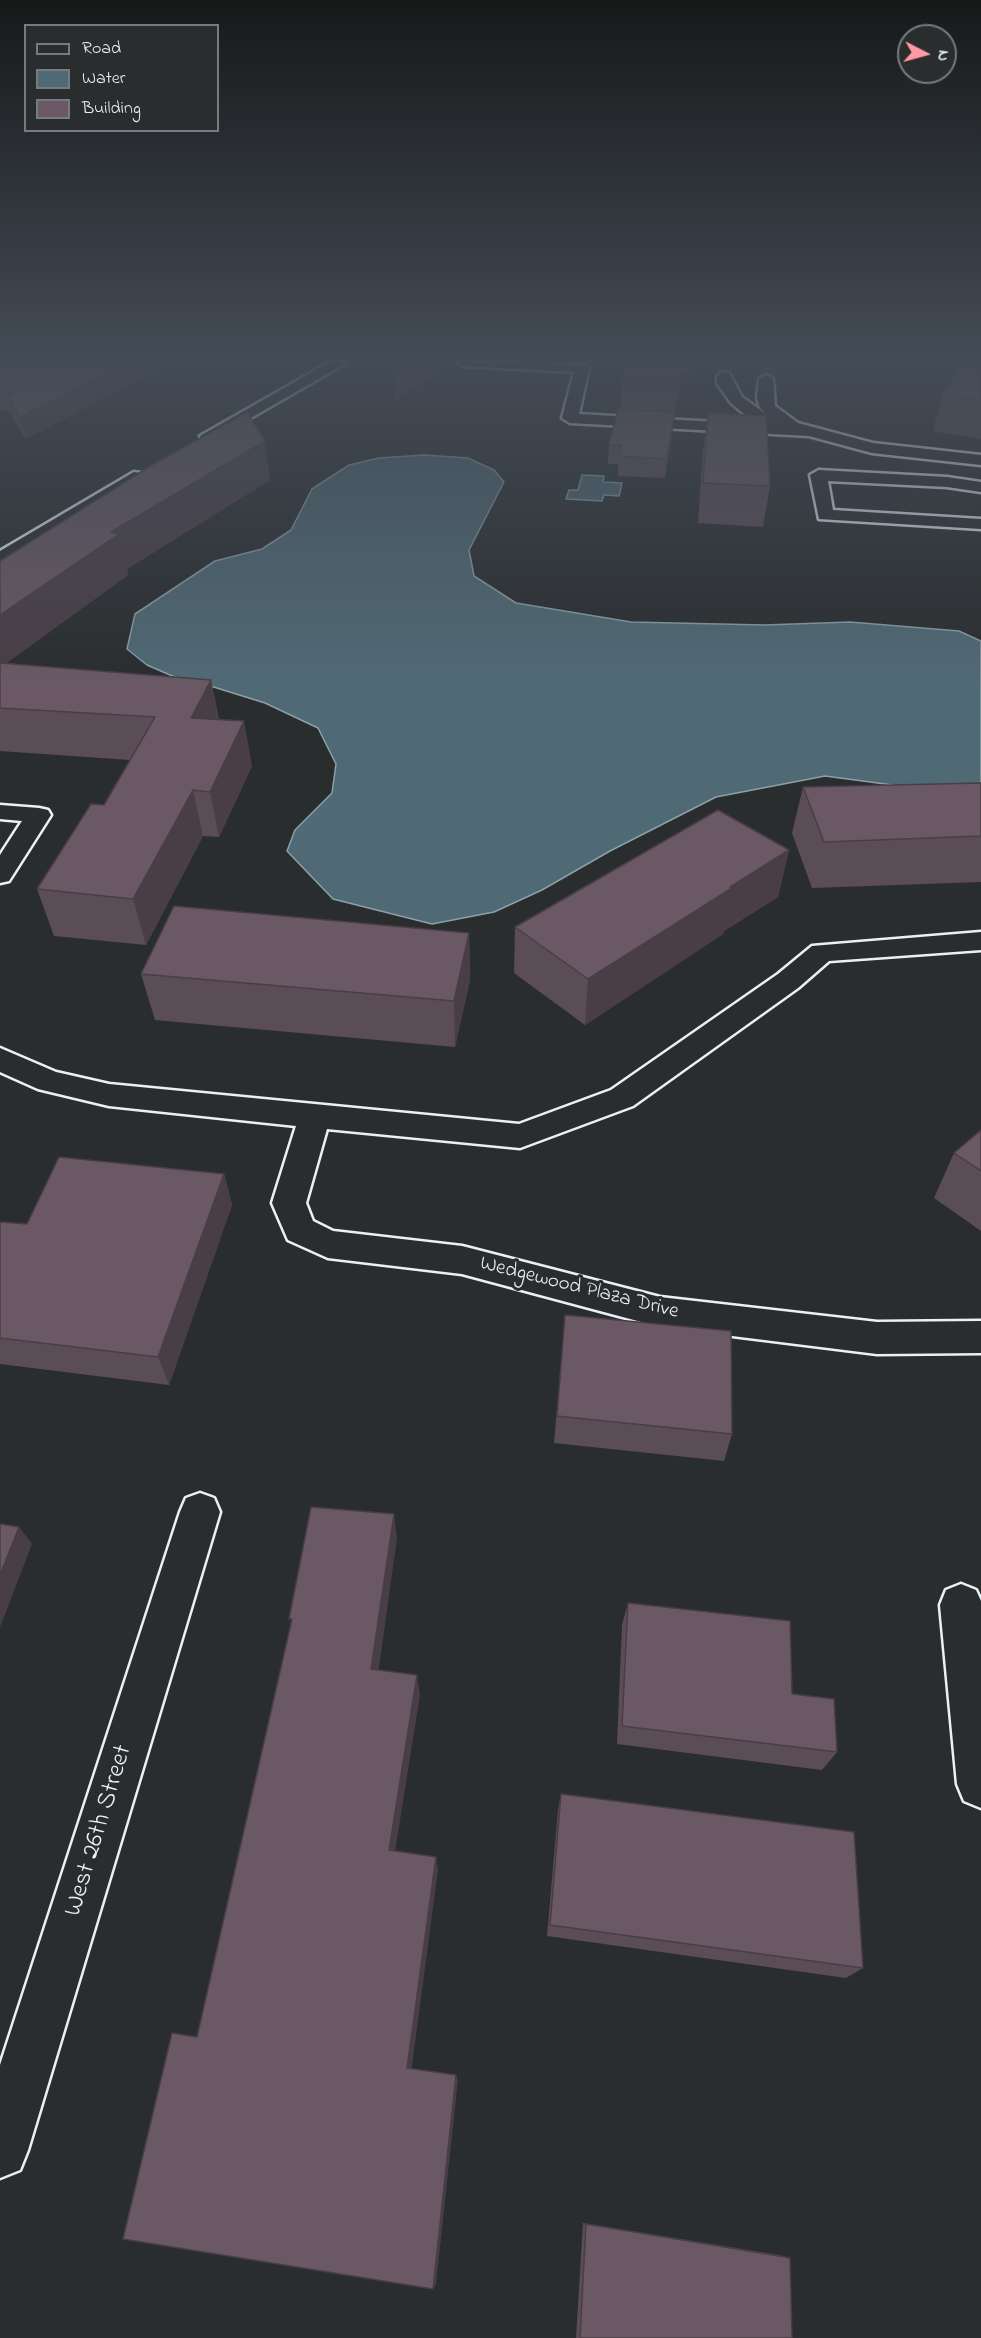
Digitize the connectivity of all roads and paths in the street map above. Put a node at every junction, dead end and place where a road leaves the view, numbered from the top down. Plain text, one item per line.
1 (144, 471) edge
2 (981, 487) edge
3 (981, 524) edge
4 (0, 559) edge
5 (0, 812) edge
6 (0, 875) edge
7 (981, 941) edge
8 (0, 1059) edge
9 (315, 1116) junction
10 (981, 1337) edge
11 (200, 1512) dead end
12 (961, 1605) dead end
13 (981, 1784) edge
14 (0, 2150) edge

1 - 4 street
2 - 3 street
5 - 6 street
7 - 9 street
8 - 9 street
9 - 10 street, Wedgewood Plaza Drive
11 - 14 street, West 26th Street
12 - 13 street

